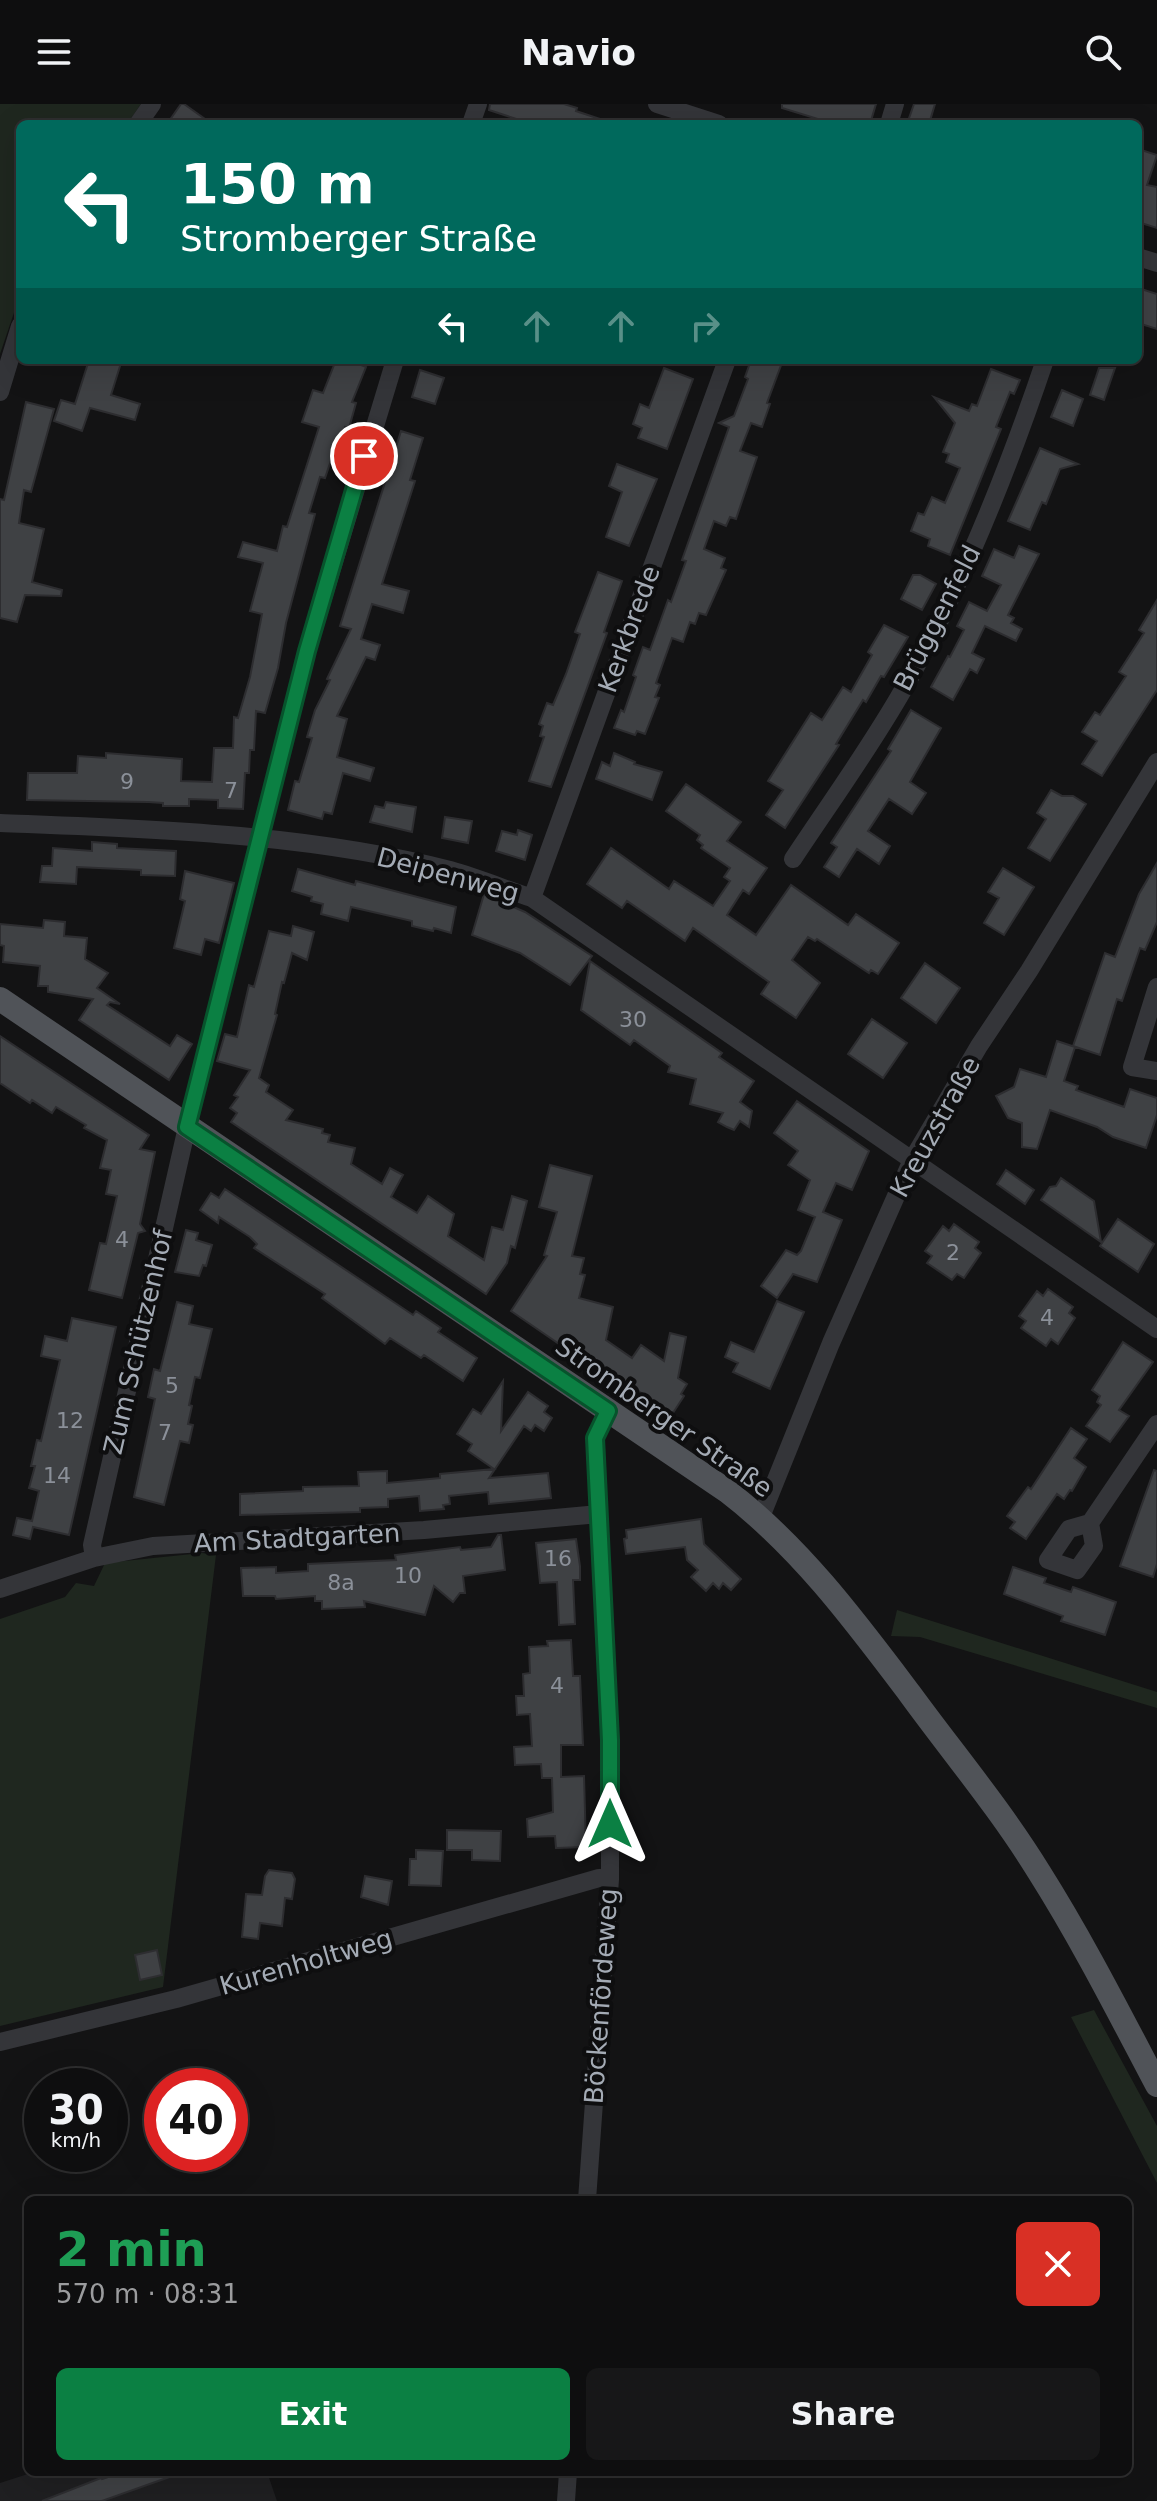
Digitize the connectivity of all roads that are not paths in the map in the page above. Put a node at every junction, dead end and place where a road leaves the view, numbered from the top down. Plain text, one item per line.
1 (657, 104) edge
2 (707, 120) edge
3 (16, 339) edge
4 (394, 364) edge
5 (726, 364) edge
6 (1044, 364) edge
7 (0, 392) edge
8 (1157, 762) edge
9 (0, 823) edge
10 (260, 837) junction
11 (793, 859) dead end
12 (532, 898) junction
13 (1157, 987) edge
14 (0, 999) edge
15 (1157, 1071) edge
16 (187, 1127) junction
17 (912, 1160) junction
18 (1157, 1329) edge
19 (608, 1411) junction
20 (1157, 1424) edge
21 (599, 1514) junction
22 (761, 1517) junction
23 (1090, 1523) dead end
24 (94, 1558) junction
25 (0, 1589) edge
26 (610, 1879) junction
27 (0, 2042) edge
28 (1157, 2085) edge
29 (587, 2196) edge
30 (568, 2476) edge
31 (566, 2501) edge

1 - 2 street
3 - 7 street
4 - 10 street, Zum Schützenhof
5 - 12 street, Kerkbrede
6 - 11 street, Brüggenfeld
8 - 17 street, Kreuzstraße
9 - 10 street, Deipenweg
10 - 12 street, Deipenweg
10 - 16 street, Zum Schützenhof
12 - 17 street, Deipenweg
13 - 15 street
14 - 16 main road, Stromberger Straße
16 - 19 main road, Stromberger Straße
16 - 24 street, Zum Schützenhof
17 - 18 street, Deipenweg
17 - 22 street, Kreuzstraße
19 - 21 street, Böckenfördeweg
19 - 22 main road, Stromberger Straße
20 - 23 street
21 - 24 street, Am Stadtgarten
21 - 26 street, Böckenfördeweg
22 - 28 main road, Stromberger Straße
24 - 25 street, Am Stadtgarten
26 - 27 street, Kurenholtweg
26 - 29 street, Böckenfördeweg
30 - 31 street

